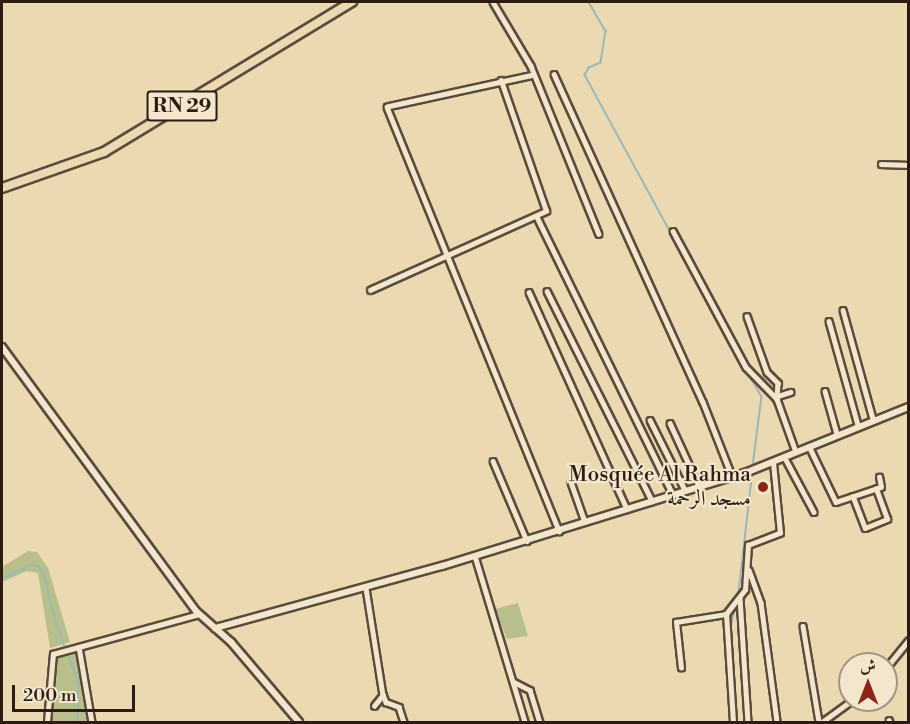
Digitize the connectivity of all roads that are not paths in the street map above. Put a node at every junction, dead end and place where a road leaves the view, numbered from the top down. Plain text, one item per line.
1 (352, 2) edge
2 (493, 2) edge
3 (554, 74) dead end
4 (534, 75) junction
5 (501, 81) junction
6 (881, 164) dead end
7 (909, 165) edge
8 (2, 188) edge
9 (537, 217) junction
10 (673, 231) dead end
11 (599, 234) dead end
12 (448, 258) junction
13 (370, 290) dead end
14 (547, 291) dead end
15 (529, 292) dead end
16 (843, 310) dead end
17 (747, 316) dead end
18 (829, 321) dead end
19 (2, 347) edge
20 (825, 391) dead end
21 (790, 393) dead end
22 (778, 397) junction
23 (909, 407) edge
24 (873, 419) junction
25 (650, 420) dead end
26 (670, 423) dead end
27 (858, 425) junction
28 (837, 434) junction
29 (809, 446) junction
30 (796, 452) junction
31 (785, 458) junction
32 (493, 461) dead end
33 (773, 463) junction
34 (732, 476) junction
35 (879, 477) dead end
36 (571, 482) dead end
37 (699, 486) junction
38 (876, 489) junction
39 (685, 490) junction
40 (673, 494) junction
41 (853, 496) junction
42 (652, 501) junction
43 (627, 509) junction
44 (814, 512) dead end
45 (585, 522) junction
46 (559, 531) junction
47 (527, 541) junction
48 (476, 556) junction
49 (748, 567) junction
50 (366, 588) junction
51 (740, 597) junction
52 (200, 614) junction
53 (726, 614) junction
54 (803, 626) dead end
55 (215, 628) junction
56 (909, 641) edge
57 (79, 647) junction
58 (898, 654) edge
59 (681, 668) dead end
60 (514, 681) junction
61 (382, 695) junction
62 (374, 706) dead end
63 (538, 714) junction
64 (525, 720) edge
65 (831, 720) edge
66 (47, 723) edge
67 (92, 723) edge
68 (299, 723) edge
69 (404, 723) edge
70 (540, 723) edge
71 (733, 723) edge
72 (748, 723) edge
73 (777, 723) edge
74 (821, 723) edge

1 - 8 main road, RN 29
2 - 4 street
3 - 34 street
4 - 5 street
4 - 11 street
5 - 9 street
5 - 12 street
6 - 7 street
9 - 12 street
9 - 40 street
10 - 22 street
12 - 13 street
12 - 46 street
14 - 42 street
15 - 43 street
16 - 24 street
17 - 22 street
18 - 27 street
19 - 52 street
20 - 28 street
21 - 22 street
22 - 30 street
23 - 24 street
24 - 27 street
25 - 39 street
26 - 37 street
27 - 28 street
28 - 29 street
29 - 30 street
29 - 41 street
30 - 31 street
31 - 33 street
31 - 44 street
32 - 47 street
33 - 34 street
33 - 49 street
34 - 37 street
35 - 38 street
36 - 45 street
37 - 39 street
38 - 41 street
38 - 41 street
39 - 40 street
40 - 42 street
42 - 43 street
43 - 45 street
45 - 46 street
46 - 47 street
47 - 48 street
48 - 50 street
48 - 60 street
49 - 51 street
49 - 73 street
50 - 55 street
50 - 61 street
51 - 53 street
51 - 72 street
52 - 55 street
52 - 57 street
53 - 59 street
53 - 71 street
54 - 74 street
55 - 68 street
56 - 58 street
57 - 66 street
57 - 67 street
60 - 63 street
60 - 64 street
61 - 62 street
61 - 69 street
63 - 64 street
63 - 70 street
65 - 74 street

